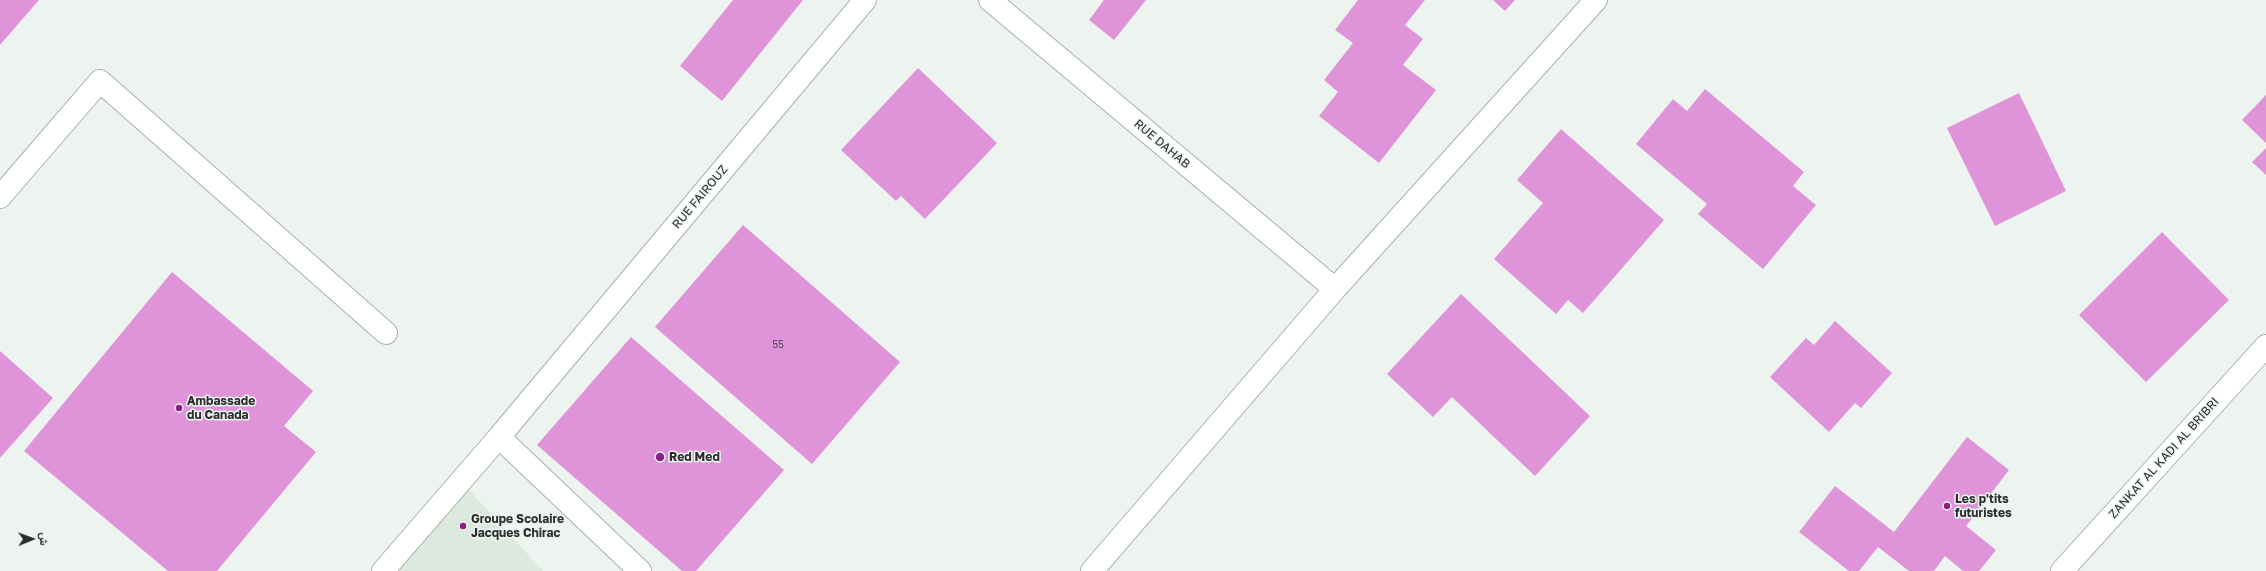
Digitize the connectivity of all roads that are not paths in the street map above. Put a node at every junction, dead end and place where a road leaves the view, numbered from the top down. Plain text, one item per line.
1 (865, 0) edge
2 (990, 0) edge
3 (1596, 0) edge
4 (0, 197) edge
5 (1335, 289) junction
6 (386, 333) dead end
7 (2266, 346) edge
8 (499, 437) junction
9 (382, 571) edge
10 (640, 571) edge
11 (1092, 571) edge
12 (2062, 571) edge

1 - 8 street, RUE FAIROUZ
2 - 5 street, RUE DAHAB
3 - 5 street
4 - 6 street
5 - 11 street
7 - 12 street, ZANKAT AL KADI AL BRIBRI
8 - 9 street, RUE FAIROUZ
8 - 10 street

